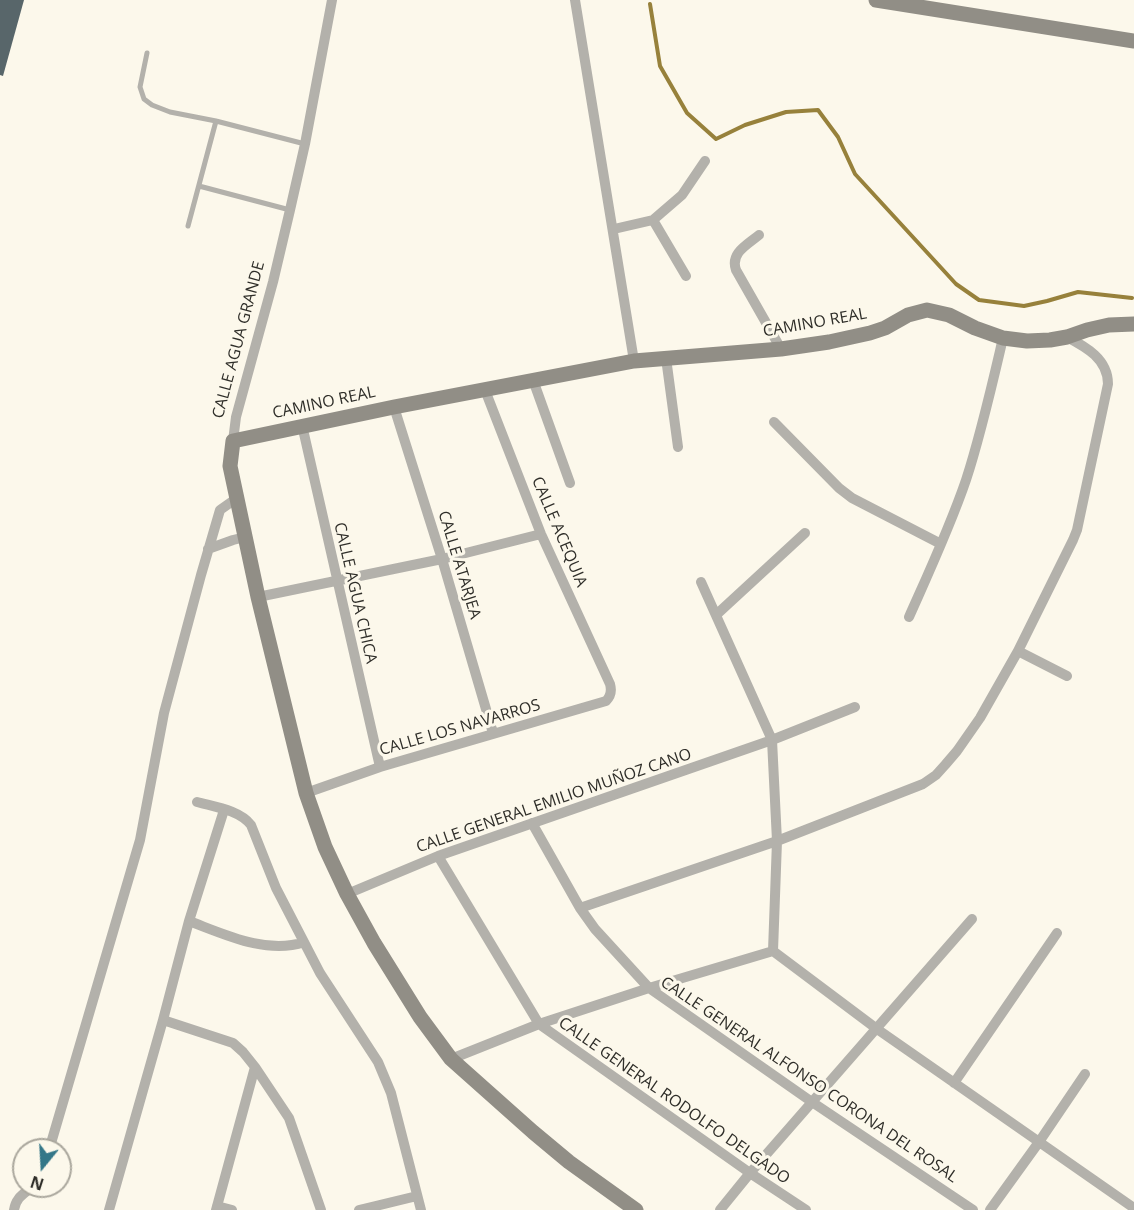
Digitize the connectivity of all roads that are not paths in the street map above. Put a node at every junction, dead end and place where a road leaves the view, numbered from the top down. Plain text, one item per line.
1 (333, 0) edge
2 (575, 0) edge
3 (879, 0) edge
4 (957, 0) edge
5 (996, 19) junction
6 (1134, 40) edge
7 (147, 53) dead end
8 (216, 121) junction
9 (305, 144) junction
10 (705, 161) dead end
11 (199, 186) junction
12 (290, 210) junction
13 (653, 220) junction
14 (188, 226) dead end
15 (614, 229) junction
16 (759, 235) dead end
17 (686, 276) dead end
18 (1134, 324) edge
19 (1067, 337) junction
20 (1003, 338) junction
21 (782, 349) junction
22 (666, 358) junction
23 (634, 361) junction
24 (533, 380) junction
25 (485, 390) junction
26 (394, 407) junction
27 (774, 422) dead end
28 (302, 426) junction
29 (233, 441) junction
30 (678, 447) dead end
31 (570, 483) dead end
32 (237, 498) junction
33 (806, 533) dead end
34 (541, 534) junction
35 (245, 537) junction
36 (941, 544) junction
37 (208, 549) junction
38 (442, 559) junction
39 (337, 581) junction
40 (701, 582) dead end
41 (258, 597) junction
42 (716, 615) junction
43 (909, 616) dead end
44 (1018, 651) junction
45 (1067, 675) dead end
46 (610, 684) joint
47 (855, 707) dead end
48 (493, 734) junction
49 (772, 740) junction
50 (380, 767) junction
51 (306, 794) junction
52 (197, 802) dead end
53 (224, 810) junction
54 (532, 823) junction
55 (777, 841) junction
56 (438, 856) junction
57 (347, 894) junction
58 (580, 908) junction
59 (972, 919) dead end
60 (189, 921) junction
61 (1057, 933) dead end
62 (304, 942) junction
63 (773, 951) junction
64 (648, 988) junction
65 (164, 1020) junction
66 (539, 1024) junction
67 (876, 1029) junction
68 (451, 1059) junction
69 (255, 1067) junction
70 (1085, 1074) dead end
71 (954, 1083) junction
72 (812, 1102) junction
73 (53, 1138) edge
74 (1039, 1142) junction
75 (750, 1173) junction
76 (417, 1197) junction
77 (216, 1208) edge
78 (1134, 1208) edge
79 (109, 1210) edge
80 (232, 1210) edge
81 (321, 1210) edge
82 (359, 1210) edge
83 (421, 1210) edge
84 (636, 1210) edge
85 (720, 1210) edge
86 (806, 1210) edge
87 (973, 1210) edge
88 (990, 1210) edge

1 - 9 street, CALLE AGUA GRANDE
2 - 15 street
3 - 5 street
4 - 5 street
5 - 6 street
7 - 8 lane
8 - 9 lane
8 - 11 lane
9 - 12 street, CALLE AGUA GRANDE
10 - 13 street
11 - 12 lane
11 - 14 lane
12 - 29 street, CALLE AGUA GRANDE
13 - 15 street
13 - 17 street
15 - 23 street
16 - 21 street
18 - 19 street, CAMINO REAL
19 - 20 street, CAMINO REAL
19 - 44 street
20 - 21 street, CAMINO REAL
20 - 36 street
21 - 22 street, CAMINO REAL
22 - 23 street, CAMINO REAL
22 - 30 street
23 - 24 street, CAMINO REAL
24 - 25 street, CAMINO REAL
24 - 31 street
25 - 26 street, CAMINO REAL
25 - 34 street, CALLE ACEQUIA
26 - 28 street, CAMINO REAL
26 - 38 street, CALLE ATARJEA
27 - 36 street
28 - 29 street, CAMINO REAL
28 - 39 street, CALLE AGUA CHICA
29 - 32 street, CALLE AGUA GRANDE
32 - 35 street, CALLE AGUA GRANDE
32 - 37 street
33 - 42 street
34 - 38 street
34 - 46 street, CALLE ACEQUIA
35 - 37 street
35 - 41 street, CALLE AGUA GRANDE
36 - 43 street
37 - 73 street
38 - 39 street
38 - 48 street, CALLE ATARJEA
39 - 41 street
39 - 50 street, CALLE AGUA CHICA
40 - 42 street
41 - 51 street, CALLE AGUA GRANDE
42 - 49 street
44 - 45 street
44 - 55 street
46 - 48 street, CALLE LOS NAVARROS
47 - 49 street, CALLE GENERAL EMILIO MUÑOZ CANO
48 - 50 street, CALLE LOS NAVARROS
49 - 54 street, CALLE GENERAL EMILIO MUÑOZ CANO
49 - 55 street
50 - 51 street, CALLE LOS NAVARROS
51 - 57 street, CALLE AGUA GRANDE
52 - 53 street
53 - 60 street
53 - 62 street
54 - 56 street, CALLE GENERAL EMILIO MUÑOZ CANO
54 - 58 street, CALLE GENERAL ALFONSO CORONA DEL ROSAL
55 - 58 street
55 - 63 street
56 - 57 street, CALLE GENERAL EMILIO MUÑOZ CANO
56 - 66 street, CALLE GENERAL RODOLFO DELGADO
57 - 68 street, CALLE AGUA GRANDE
58 - 64 street, CALLE GENERAL ALFONSO CORONA DEL ROSAL
59 - 67 street
60 - 62 street
60 - 65 street
61 - 71 street
62 - 76 street
63 - 64 street
63 - 67 street
64 - 66 street
64 - 72 street, CALLE GENERAL ALFONSO CORONA DEL ROSAL
65 - 69 street
65 - 79 street
66 - 68 street
66 - 75 street, CALLE GENERAL RODOLFO DELGADO
67 - 71 street
67 - 72 street
68 - 84 street, CALLE AGUA GRANDE
69 - 77 street
69 - 81 street
70 - 74 street
71 - 74 street
72 - 75 street
72 - 87 street, CALLE GENERAL ALFONSO CORONA DEL ROSAL
74 - 78 street
74 - 88 street
75 - 85 street
75 - 86 street, CALLE GENERAL RODOLFO DELGADO
76 - 82 street
76 - 83 street
77 - 80 street

